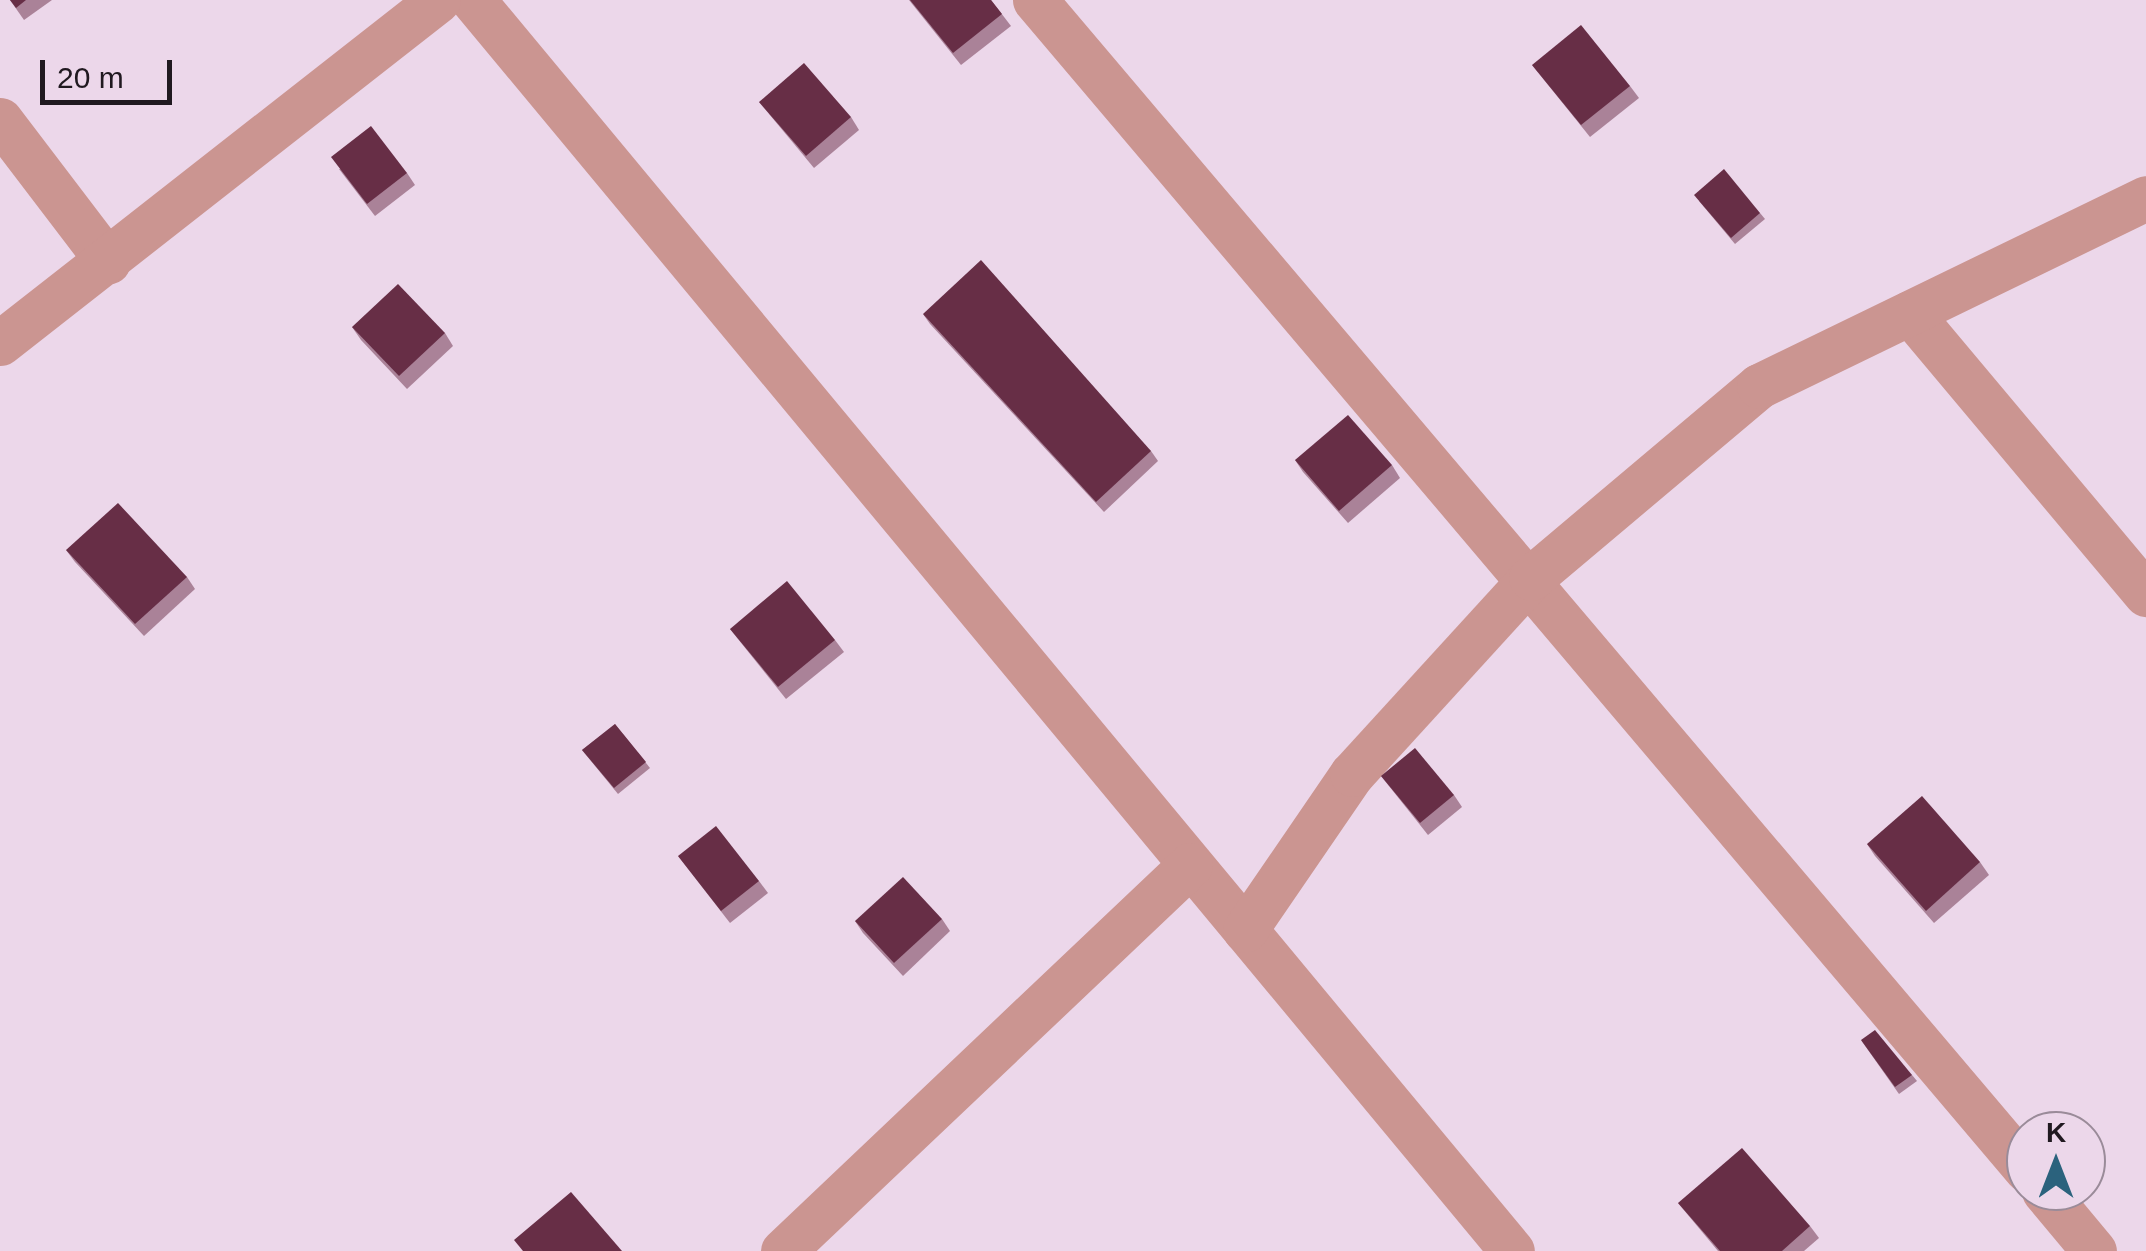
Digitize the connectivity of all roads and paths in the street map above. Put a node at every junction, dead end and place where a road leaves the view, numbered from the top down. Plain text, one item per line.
1 (438, 0) edge
2 (473, 0) edge
3 (1035, 0) edge
4 (0, 120) edge
5 (2146, 198) edge
6 (108, 262) junction
7 (1910, 313) junction
8 (0, 343) edge
9 (1531, 578) junction
10 (2146, 594) edge
11 (1190, 865) junction
12 (1245, 930) junction
13 (2006, 1145) edge
14 (2061, 1211) edge
15 (782, 1251) edge
16 (1512, 1251) edge
17 (2094, 1251) edge

1 - 6 street
2 - 11 street
3 - 9 street
4 - 6 street
5 - 7 street
6 - 8 street
7 - 9 street
7 - 10 street
9 - 12 street
9 - 13 street
11 - 12 street
11 - 15 street
12 - 16 street
14 - 17 street

